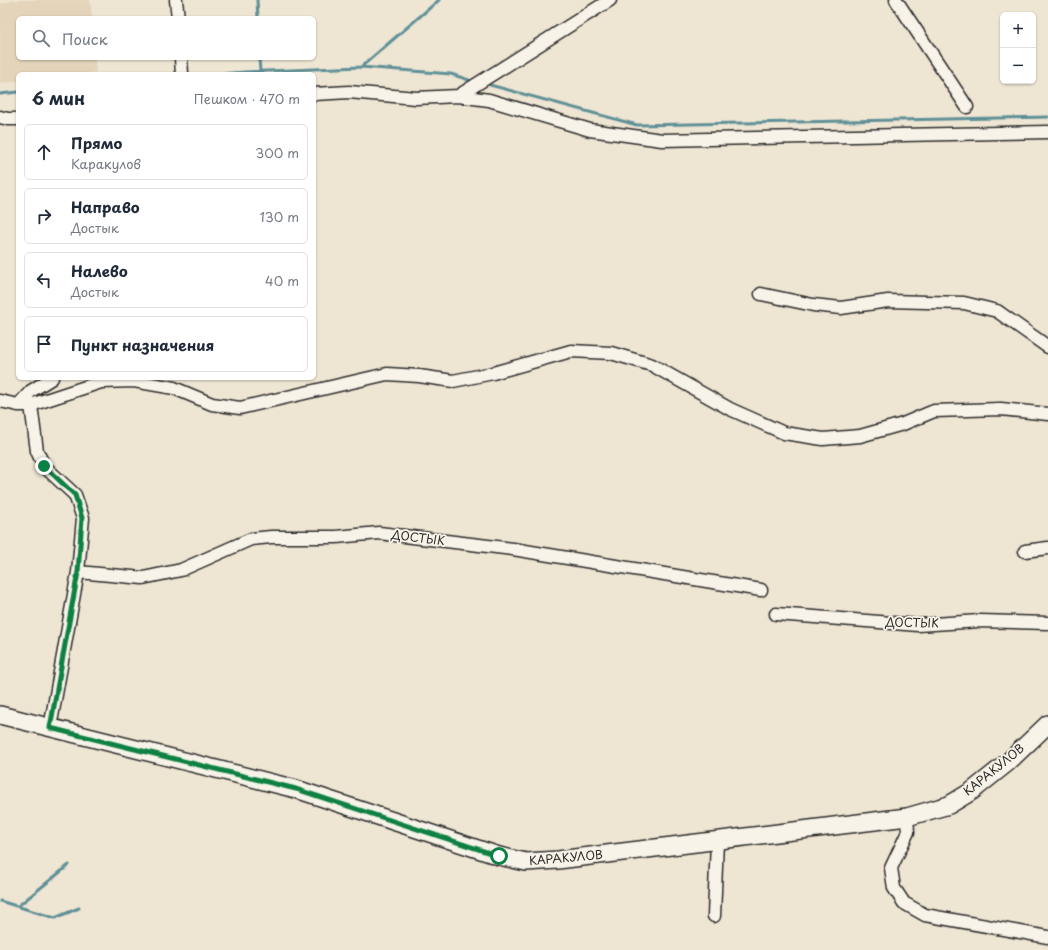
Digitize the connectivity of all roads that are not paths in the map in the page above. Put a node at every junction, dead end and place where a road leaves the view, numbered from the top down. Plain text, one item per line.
1 (176, 0) edge
2 (610, 0) edge
3 (896, 0) edge
4 (178, 16) edge
5 (181, 60) edge
6 (182, 72) edge
7 (316, 94) edge
8 (458, 96) junction
9 (967, 107) dead end
10 (0, 117) edge
11 (16, 119) edge
12 (1048, 132) edge
13 (761, 294) dead end
14 (1048, 347) edge
15 (49, 380) edge
16 (0, 401) edge
17 (18, 405) junction
18 (31, 405) junction
19 (1048, 414) edge
20 (1048, 548) edge
21 (1025, 551) dead end
22 (78, 572) junction
23 (761, 590) dead end
24 (776, 614) dead end
25 (1048, 623) edge
26 (0, 715) edge
27 (1048, 724) edge
28 (50, 728) junction
29 (907, 817) junction
30 (717, 841) junction
31 (714, 916) dead end
32 (1048, 937) edge

1 - 4 street
2 - 8 street
3 - 9 street
5 - 6 street
7 - 8 street
8 - 12 street
10 - 11 street
13 - 14 street
15 - 17 street
16 - 17 street
17 - 18 street
18 - 19 street
18 - 22 street
20 - 21 street
22 - 23 street, ДОСТЫК
22 - 28 street
24 - 25 street, ДОСТЫК
26 - 28 main road, КАРАКУЛОВ
27 - 29 main road, КАРАКУЛОВ
28 - 30 main road, КАРАКУЛОВ
29 - 30 main road, КАРАКУЛОВ
29 - 32 street
30 - 31 street

